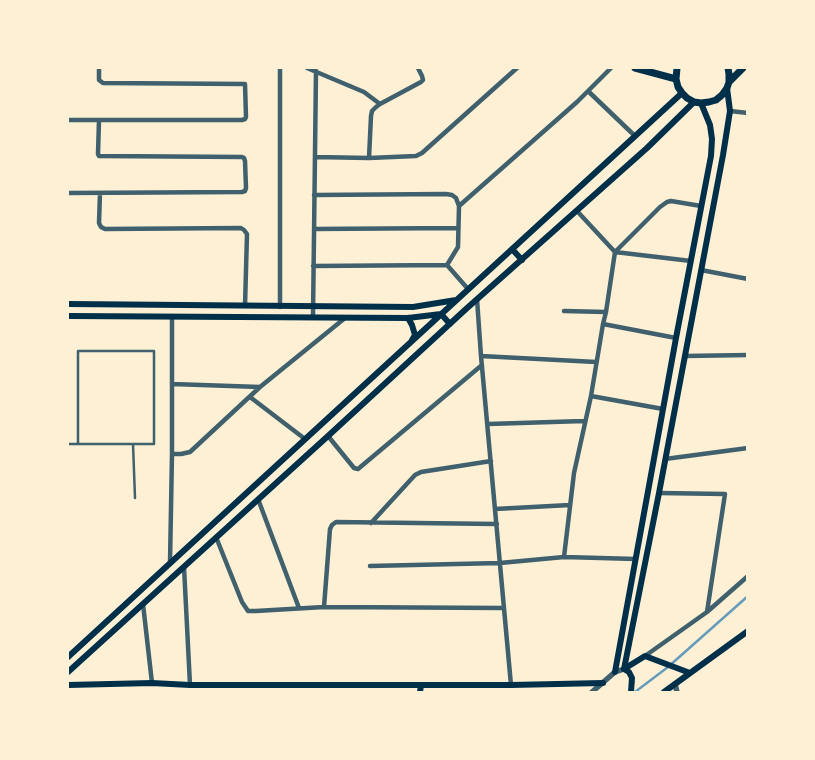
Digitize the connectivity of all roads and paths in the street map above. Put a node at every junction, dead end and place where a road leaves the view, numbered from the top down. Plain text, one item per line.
1 (99, 68) edge
2 (280, 68) edge
3 (307, 68) edge
4 (418, 68) edge
5 (517, 68) edge
6 (611, 68) edge
7 (636, 68) edge
8 (677, 68) edge
9 (728, 68) edge
10 (743, 68) edge
11 (316, 71) junction
12 (676, 79) junction
13 (728, 85) junction
14 (588, 92) junction
15 (682, 93) junction
16 (698, 103) junction
17 (380, 104) junction
18 (730, 111) junction
19 (748, 114) edge
20 (68, 120) edge
21 (99, 120) junction
22 (635, 136) junction
23 (315, 157) junction
24 (369, 158) junction
25 (68, 193) edge
26 (100, 193) junction
27 (314, 195) junction
28 (459, 206) junction
29 (701, 206) junction
30 (577, 211) junction
31 (458, 228) junction
32 (314, 229) junction
33 (512, 249) junction
34 (615, 252) junction
35 (522, 260) junction
36 (691, 261) junction
37 (448, 265) junction
38 (313, 266) junction
39 (701, 270) junction
40 (748, 279) edge
41 (468, 289) junction
42 (478, 299) junction
43 (457, 300) junction
44 (68, 304) edge
45 (245, 306) junction
46 (280, 307) junction
47 (313, 307) junction
48 (413, 307) junction
49 (564, 311) dead end
50 (606, 312) junction
51 (441, 314) junction
52 (68, 316) edge
53 (172, 317) junction
54 (313, 317) junction
55 (345, 318) junction
56 (410, 318) junction
57 (450, 324) junction
58 (603, 324) junction
59 (676, 338) junction
60 (412, 341) junction
61 (748, 355) edge
62 (481, 356) junction
63 (685, 356) junction
64 (596, 362) junction
65 (482, 365) junction
66 (172, 384) junction
67 (260, 387) junction
68 (590, 396) junction
69 (250, 397) junction
70 (663, 409) junction
71 (584, 420) junction
72 (488, 424) junction
73 (328, 436) junction
74 (305, 439) junction
75 (68, 444) edge
76 (78, 444) junction
77 (133, 444) junction
78 (748, 448) edge
79 (172, 454) junction
80 (665, 459) junction
81 (491, 461) junction
82 (659, 493) junction
83 (135, 498) dead end
84 (258, 499) junction
85 (570, 505) junction
86 (495, 509) junction
87 (371, 523) junction
88 (497, 524) junction
89 (216, 537) junction
90 (564, 557) junction
91 (636, 559) junction
92 (170, 563) junction
93 (500, 563) junction
94 (184, 566) junction
95 (370, 566) dead end
96 (748, 576) edge
97 (143, 604) junction
98 (324, 607) junction
99 (300, 608) junction
100 (504, 608) junction
101 (707, 612) junction
102 (748, 632) edge
103 (68, 657) edge
104 (648, 657) junction
105 (624, 669) junction
106 (68, 672) edge
107 (614, 672) junction
108 (690, 673) junction
109 (603, 683) junction
110 (152, 684) junction
111 (675, 684) junction
112 (68, 685) edge
113 (190, 685) junction
114 (313, 685) junction
115 (421, 685) junction
116 (481, 685) junction
117 (511, 685) junction
118 (313, 692) edge
119 (420, 692) edge
120 (481, 692) edge
121 (592, 692) edge
122 (631, 692) edge
123 (664, 692) edge
124 (677, 692) edge

1 - 21 street
2 - 46 street
3 - 11 street
4 - 17 street
5 - 24 street
6 - 14 street
7 - 12 main road
8 - 12 main road
9 - 13 main road
10 - 13 main road
11 - 17 street
11 - 23 street
12 - 15 main road
13 - 16 main road
13 - 18 main road
14 - 22 street
14 - 28 street
15 - 16 main road
15 - 22 main road
16 - 29 main road
16 - 30 main road
17 - 24 street
18 - 19 street
18 - 39 main road
20 - 21 street
21 - 26 street
22 - 33 main road
23 - 24 street
23 - 27 street
25 - 26 street
26 - 45 street
27 - 28 street
27 - 32 street
28 - 31 street
29 - 34 street
29 - 36 main road
30 - 34 street
30 - 35 main road
31 - 32 street
31 - 37 street
32 - 38 street
33 - 35 main road
33 - 41 main road
34 - 36 street
34 - 50 street
35 - 42 main road
36 - 59 main road
37 - 38 street
37 - 41 street
38 - 47 street
39 - 40 street
39 - 63 main road
41 - 43 main road
42 - 57 main road
42 - 62 street
43 - 48 main road
43 - 51 main road
44 - 45 main road
45 - 46 main road
46 - 47 main road
47 - 48 main road
47 - 54 street
48 - 56 main road
49 - 50 street
50 - 58 street
51 - 56 main road
51 - 57 main road
51 - 60 main road
52 - 53 main road
53 - 54 main road
53 - 66 street
54 - 55 main road
55 - 56 main road
55 - 67 street
56 - 60 main road
57 - 73 main road
58 - 59 street
58 - 64 street
59 - 70 main road
60 - 74 main road
61 - 63 street
62 - 64 street
62 - 65 street
63 - 80 main road
64 - 68 street
65 - 72 street
65 - 73 street
66 - 67 street
66 - 79 street
67 - 69 street
68 - 70 street
68 - 71 street
69 - 74 street
69 - 79 street
70 - 91 main road
71 - 72 street
71 - 85 street
72 - 81 street
73 - 84 main road
74 - 92 main road
75 - 76 lane
76 - 77 lane
76 - 77 lane
77 - 83 lane
78 - 80 street
79 - 92 street
80 - 82 main road
81 - 86 street
81 - 87 street
82 - 101 street
82 - 105 main road
84 - 89 main road
84 - 99 street
85 - 86 street
85 - 90 street
86 - 88 street
87 - 88 street
87 - 98 street
88 - 93 street
89 - 94 main road
89 - 99 street
90 - 91 street
90 - 93 street
91 - 107 main road
92 - 103 main road
93 - 95 street
93 - 100 street
94 - 97 main road
94 - 113 street
96 - 101 street
97 - 106 main road
97 - 110 street
98 - 99 street
98 - 100 street
100 - 117 street
101 - 104 street
102 - 108 main road
104 - 105 main road
104 - 108 main road
105 - 107 street
105 - 122 main road
107 - 109 street
108 - 111 main road
109 - 117 main road
109 - 121 street
110 - 112 main road
110 - 113 main road
111 - 123 main road
111 - 124 street
113 - 114 main road
114 - 115 main road
114 - 118 main road
115 - 116 main road
115 - 119 main road
116 - 117 main road
116 - 120 main road

